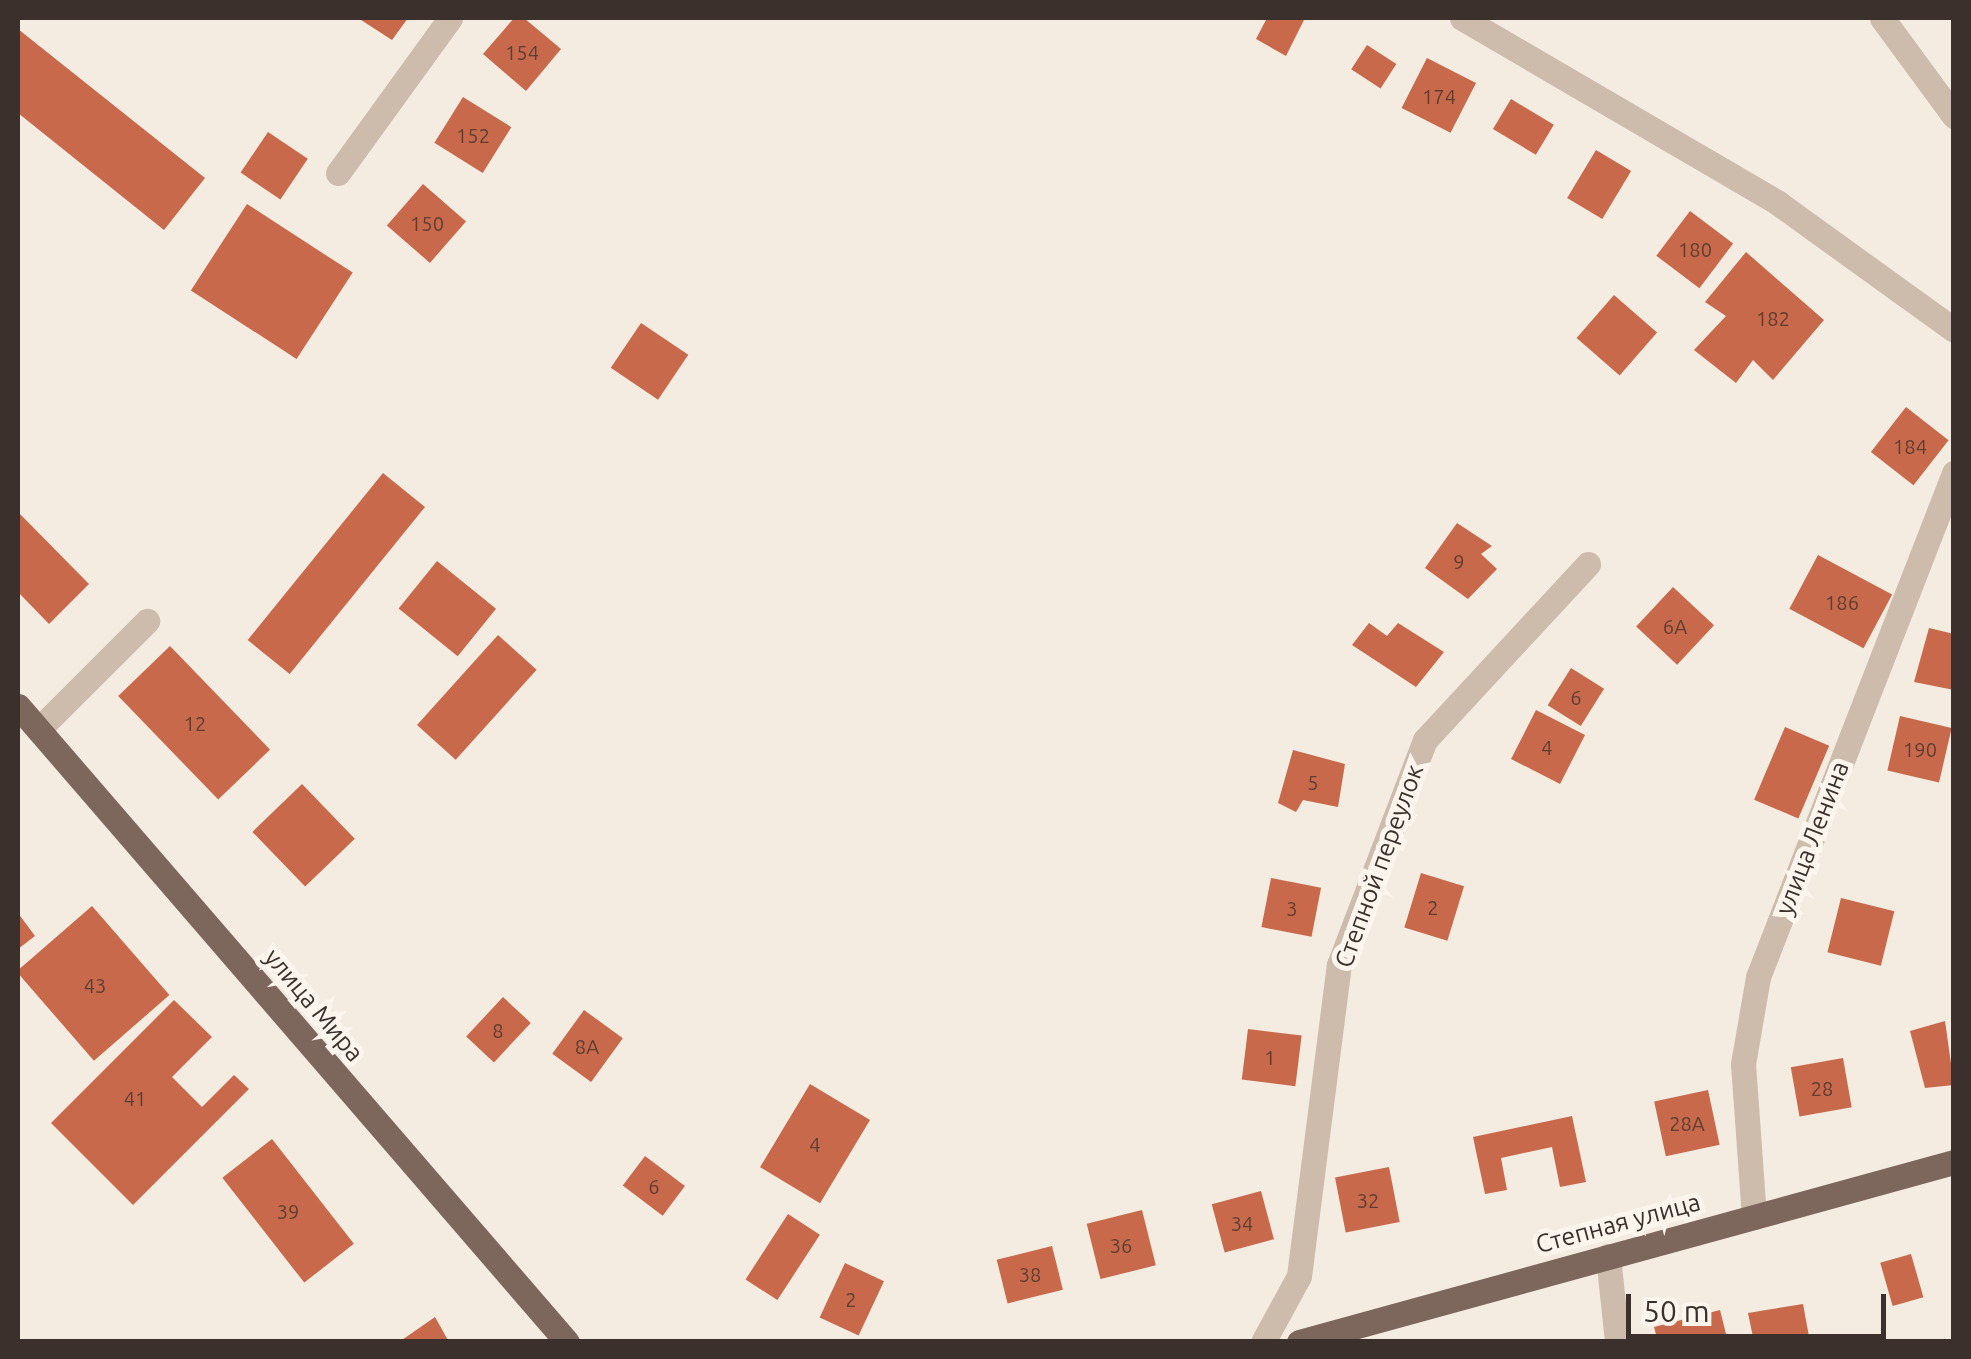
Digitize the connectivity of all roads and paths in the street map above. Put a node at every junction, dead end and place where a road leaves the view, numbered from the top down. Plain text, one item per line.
1 (450, 18) edge
2 (1462, 18) edge
3 (1882, 18) edge
4 (1954, 116) edge
5 (338, 174) dead end
6 (1954, 330) edge
7 (1954, 474) edge
8 (1588, 564) dead end
9 (147, 621) dead end
10 (18, 706) edge
11 (40, 728) junction
12 (1954, 1162) edge
13 (1754, 1217) junction
14 (1608, 1256) junction
15 (567, 1342) edge
16 (1264, 1342) edge
17 (1299, 1342) edge
18 (1618, 1342) edge

1 - 5 street
2 - 6 street
3 - 4 street
7 - 13 street, улица Ленина
8 - 16 street, Степной переулок
9 - 11 street
10 - 11 main road, улица Мира
11 - 15 main road, улица Мира
12 - 13 main road, Степная улица
13 - 14 main road, Степная улица
14 - 17 main road, Степная улица
14 - 18 street

